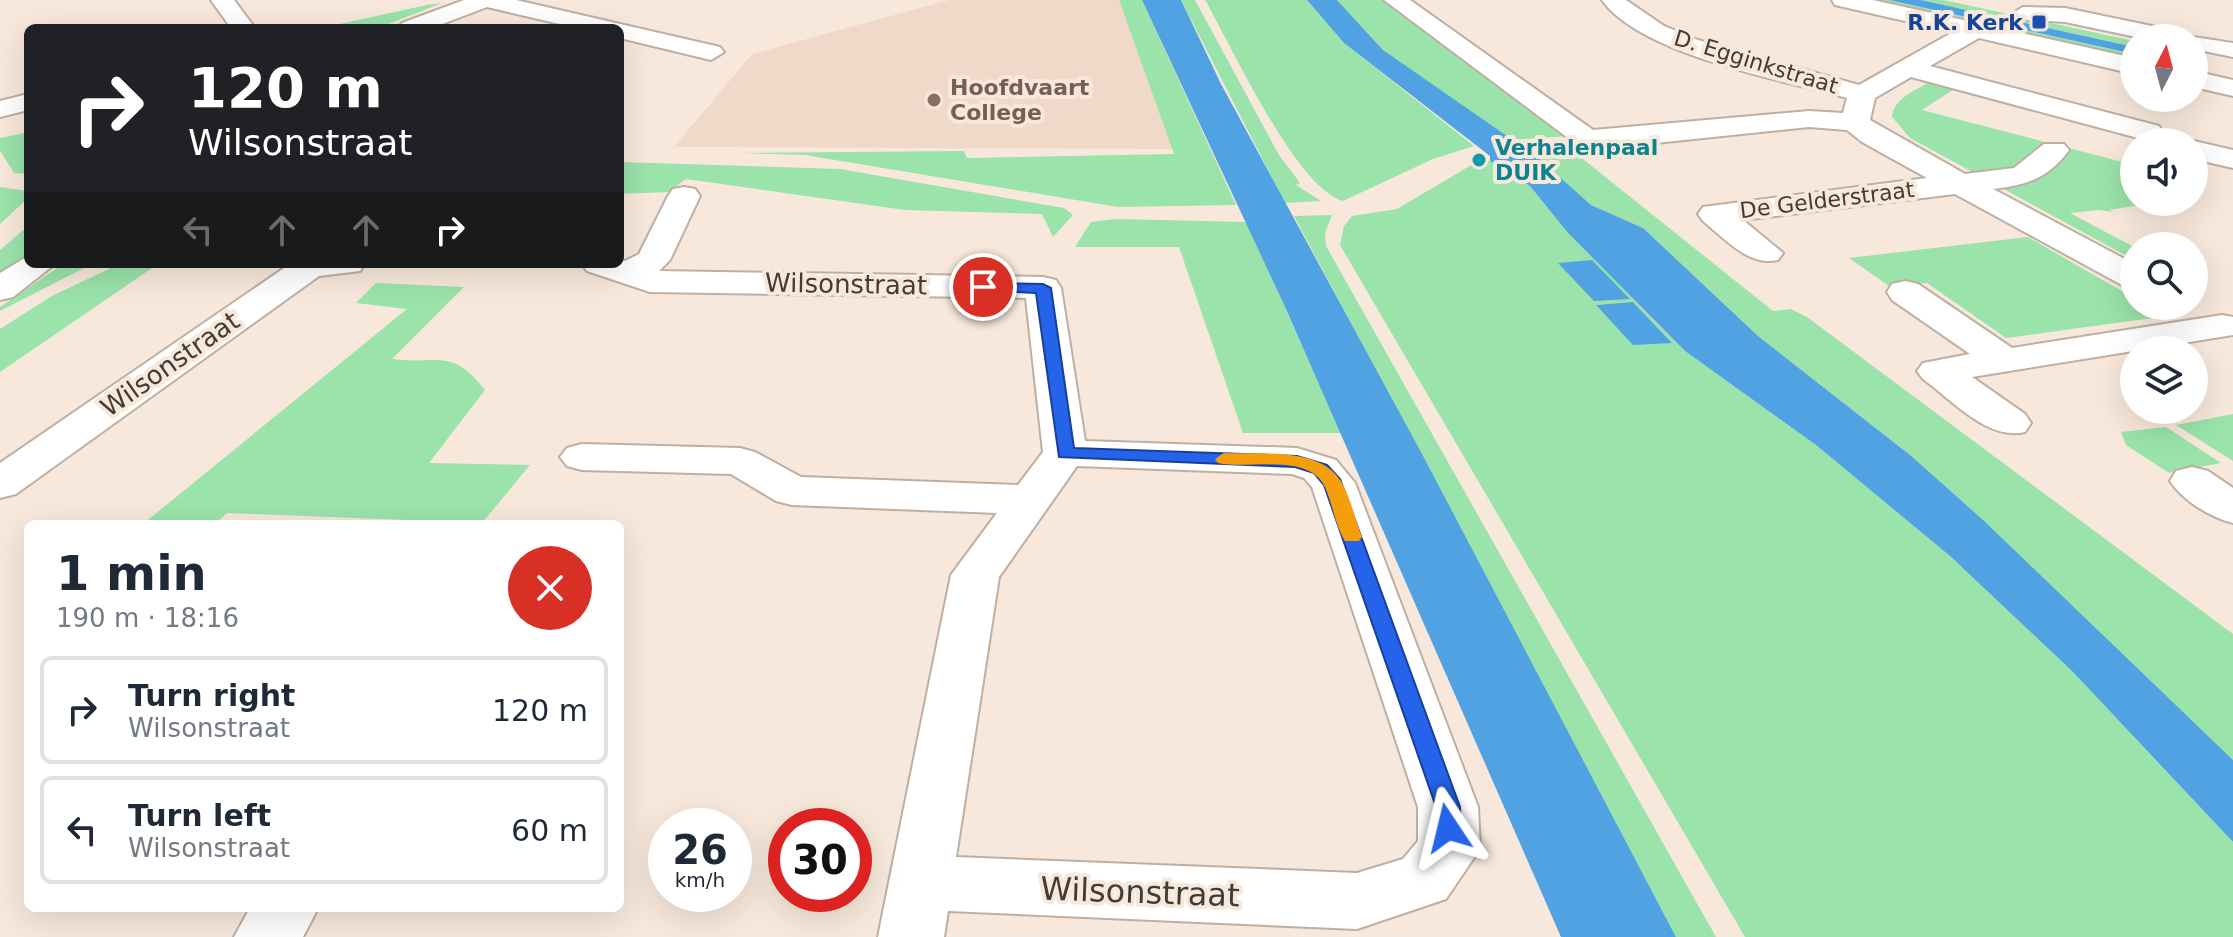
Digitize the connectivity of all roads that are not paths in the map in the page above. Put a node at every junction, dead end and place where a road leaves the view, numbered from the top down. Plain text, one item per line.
1 (222, 0) edge
2 (486, 0) edge
3 (1395, 0) edge
4 (1613, 0) edge
5 (1843, 0) edge
6 (2004, 12) junction
7 (240, 24) edge
8 (421, 24) edge
9 (571, 24) edge
10 (2120, 26) edge
11 (624, 32) edge
12 (2120, 35) edge
13 (2208, 45) edge
14 (2233, 50) edge
15 (711, 52) dead end
16 (2208, 54) edge
17 (2233, 59) edge
18 (2120, 60) edge
19 (1910, 69) junction
20 (2208, 82) edge
21 (2233, 88) edge
22 (24, 103) edge
23 (1858, 108) junction
24 (0, 109) edge
25 (2134, 128) edge
26 (2054, 150) dead end
27 (2208, 153) edge
28 (2233, 159) edge
29 (1956, 182) junction
30 (684, 196) dead end
31 (1766, 253) dead end
32 (624, 267) edge
33 (32, 268) edge
34 (307, 268) edge
35 (613, 269) edge
36 (2120, 270) edge
37 (0, 289) edge
38 (1905, 292) dead end
39 (2208, 319) edge
40 (2227, 329) edge
41 (2004, 360) junction
42 (2010, 423) dead end
43 (1065, 453) junction
44 (582, 457) dead end
45 (2192, 481) dead end
46 (0, 484) edge
47 (1030, 500) junction
48 (2233, 509) edge
49 (922, 883) junction
50 (283, 912) edge
51 (1358, 919) edge
52 (267, 937) edge
53 (911, 937) edge

1 - 7 street
2 - 8 street
2 - 9 street
3 - 23 street
4 - 23 street, D. Egginkstraat
5 - 6 street
6 - 10 street
6 - 12 street
6 - 18 street
6 - 19 street
11 - 15 street
13 - 14 street
16 - 17 street
19 - 23 street
19 - 25 street
20 - 21 street
22 - 24 street
23 - 29 street
26 - 29 street
27 - 28 street
29 - 31 street, De Gelderstraat
29 - 36 street
30 - 32 street, Wilsonstraat
33 - 37 street
34 - 46 street, Wilsonstraat
35 - 43 street, Wilsonstraat
38 - 41 street
39 - 40 street
40 - 41 street
41 - 42 street
43 - 47 street
43 - 51 street, Wilsonstraat
44 - 47 street
45 - 48 street
47 - 49 street
49 - 51 street, Wilsonstraat
49 - 53 street
50 - 52 street

